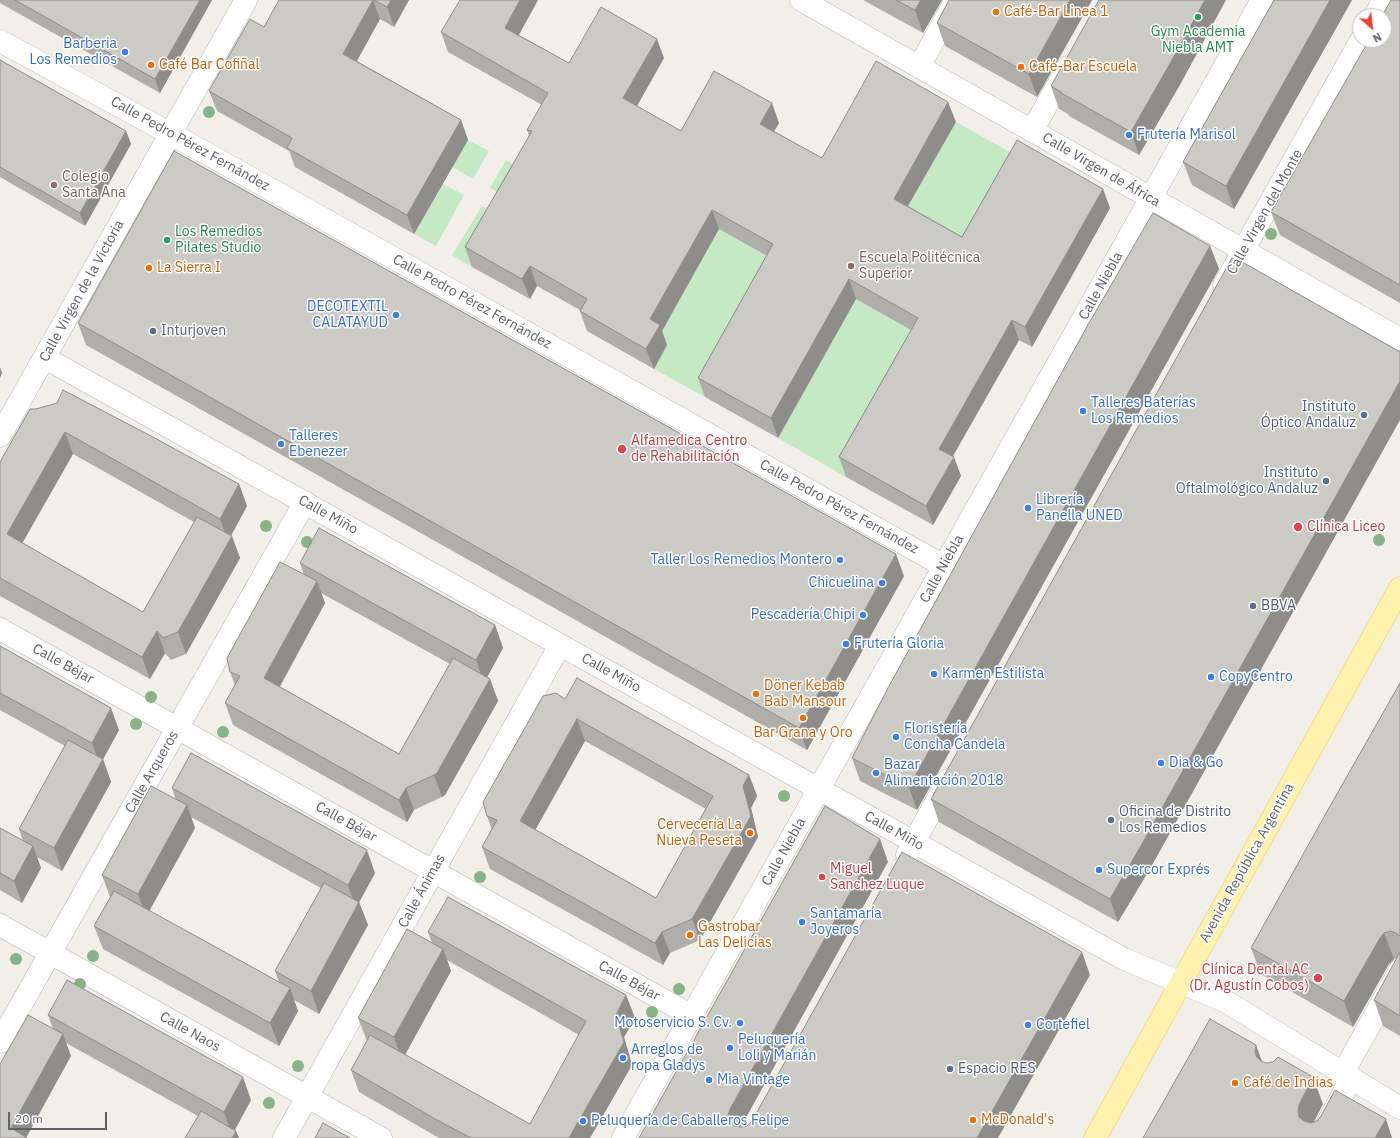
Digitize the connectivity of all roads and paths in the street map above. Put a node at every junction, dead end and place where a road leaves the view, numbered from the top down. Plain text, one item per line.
1 (246, 0) edge
2 (956, 0) edge
3 (1262, 0) edge
4 (808, 2) edge
5 (0, 41) edge
6 (1078, 48) edge
7 (1357, 48) edge
8 (919, 66) junction
9 (1032, 131) junction
10 (170, 133) junction
11 (1151, 198) junction
12 (1244, 251) junction
13 (1216, 300) edge
14 (1400, 339) edge
15 (45, 358) junction
16 (0, 436) edge
17 (305, 502) junction
18 (944, 566) junction
19 (1400, 588) edge
20 (0, 629) edge
21 (560, 645) junction
22 (178, 728) junction
23 (956, 765) edge
24 (819, 789) junction
25 (914, 842) junction
26 (898, 869) edge
27 (433, 871) junction
28 (0, 925) edge
29 (50, 953) junction
30 (1400, 970) edge
31 (1181, 982) junction
32 (692, 1016) junction
33 (0, 1042) edge
34 (1297, 1046) junction
35 (1285, 1065) edge
36 (1347, 1075) junction
37 (307, 1097) junction
38 (1400, 1108) edge
39 (284, 1138) edge
40 (381, 1138) edge
41 (623, 1138) edge
42 (1095, 1138) edge
43 (1320, 1138) edge

1 - 10 street, Calle Virgen de la Victoria
2 - 8 street
3 - 11 street, Calle Niebla
4 - 8 street, Calle Virgen de África
5 - 10 street, Calle Pedro Pérez Fernández
6 - 9 street
7 - 12 street, Calle Virgen del Monte
8 - 9 street, Calle Virgen de África
9 - 11 street, Calle Virgen de África
10 - 15 street, Calle Virgen de la Victoria
10 - 18 street, Calle Pedro Pérez Fernández
11 - 12 street, Calle Virgen de África
11 - 18 street, Calle Niebla
12 - 13 street, Calle Virgen del Monte
12 - 14 street, Calle Virgen de África
15 - 16 street, Calle Virgen de la Victoria
15 - 17 street, Calle Miño
17 - 21 street, Calle Miño
17 - 22 street, Calle Arqueros
18 - 24 street, Calle Niebla
19 - 31 main road, Avenida República Argentina
20 - 22 street, Calle Béjar
21 - 24 street, Calle Miño
21 - 27 street, Calle Ánimas
22 - 27 street, Calle Béjar
22 - 29 street, Calle Arqueros
23 - 25 street
24 - 25 street, Calle Miño
24 - 32 street, Calle Niebla
25 - 26 street
25 - 31 street, Calle Miño
27 - 32 street, Calle Béjar
27 - 37 street, Calle Ánimas
28 - 29 street, Calle Naos
29 - 33 street, Calle Arqueros
29 - 37 street, Calle Naos
30 - 36 street
31 - 34 street, Calle Miño
31 - 42 main road, Avenida República Argentina
32 - 41 street, Calle Niebla
34 - 35 street
34 - 36 street, Calle Miño
36 - 38 street, Calle Miño
36 - 43 street
37 - 39 street, Calle Ánimas
37 - 40 street, Calle Naos

